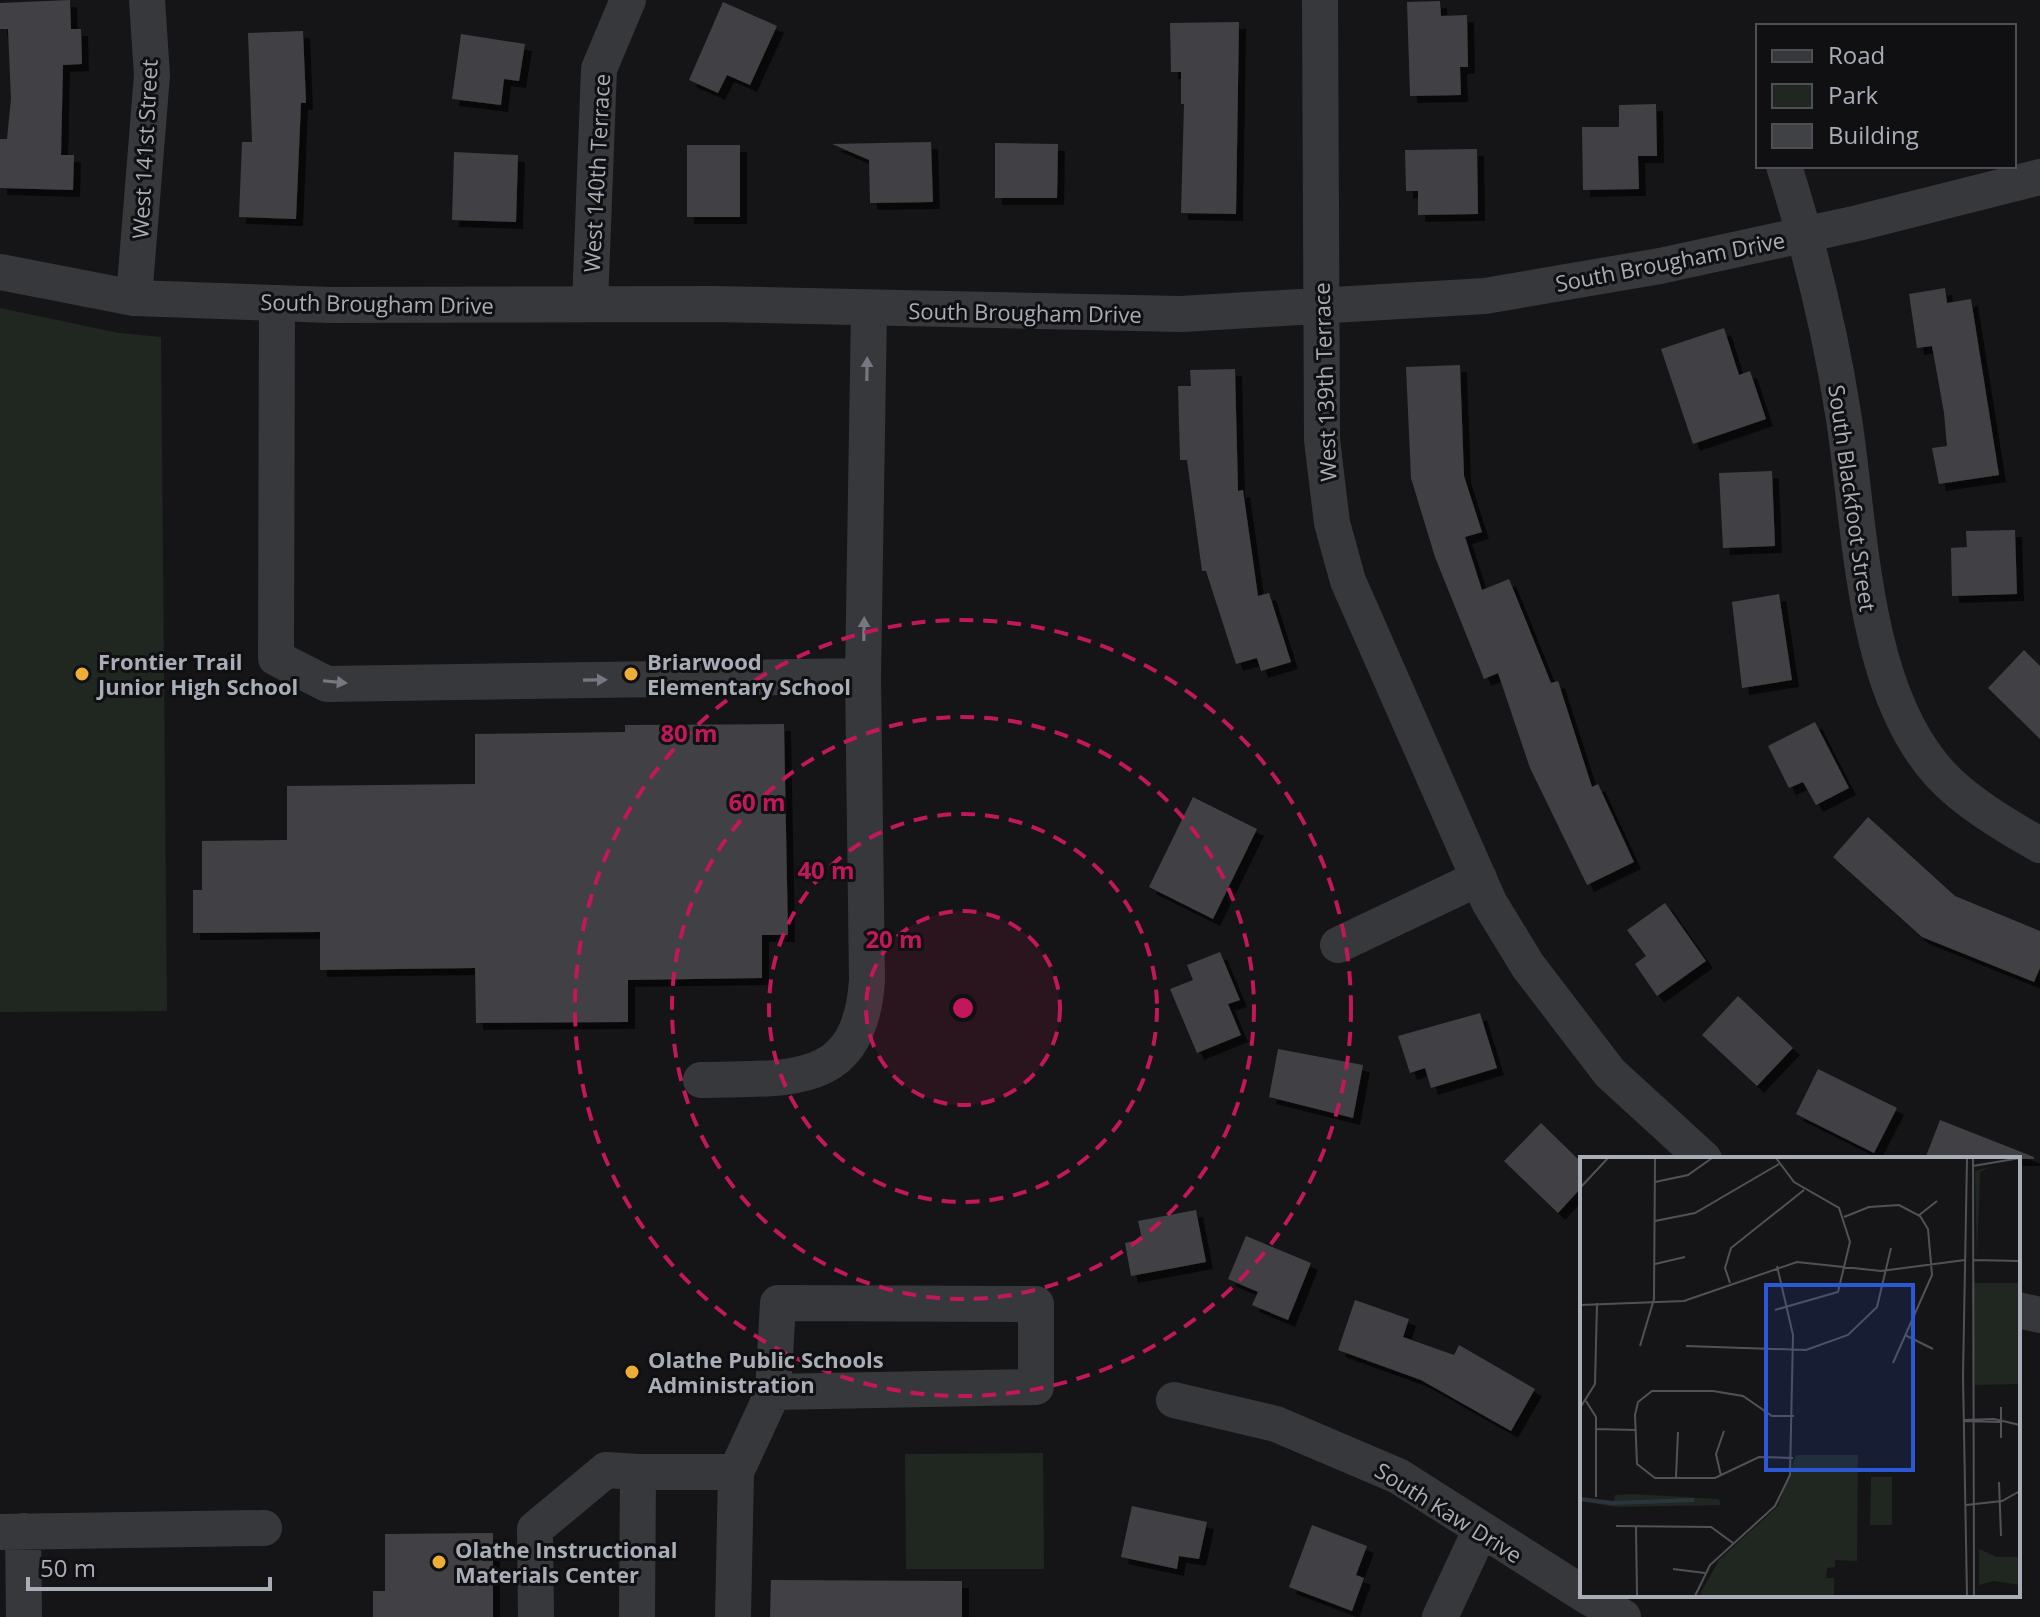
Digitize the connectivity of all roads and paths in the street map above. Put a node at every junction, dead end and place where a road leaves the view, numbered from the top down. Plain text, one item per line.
1 (147, 0) edge
2 (628, 0) edge
3 (1320, 0) edge
4 (1785, 168) edge
5 (2040, 177) edge
6 (1805, 234) junction
7 (0, 272) edge
8 (134, 298) junction
9 (277, 303) junction
10 (590, 304) junction
11 (1321, 305) junction
12 (869, 309) junction
13 (863, 676) junction
14 (2040, 845) edge
15 (1479, 878) junction
16 (1338, 945) dead end
17 (701, 1080) dead end
18 (1702, 1157) edge
19 (2020, 1310) edge
20 (2040, 1315) edge
21 (773, 1392) junction
22 (1174, 1400) dead end
23 (638, 1472) junction
24 (736, 1472) junction
25 (264, 1528) dead end
26 (1481, 1529) junction
27 (12, 1531) edge
28 (1580, 1591) edge
29 (1589, 1597) edge
30 (24, 1617) edge
31 (536, 1617) edge
32 (637, 1617) edge
33 (733, 1617) edge
34 (1440, 1617) edge
35 (1623, 1617) edge

1 - 8 street, West 141st Street
2 - 10 street, West 140th Terrace
3 - 11 street, West 139th Terrace
4 - 6 street, South Blackfoot Street
5 - 6 street, South Brougham Drive
6 - 11 street, South Brougham Drive
6 - 14 street, South Blackfoot Street
7 - 8 street, South Brougham Drive
8 - 9 street, South Brougham Drive
9 - 10 street, South Brougham Drive
9 -> 13 street
10 - 12 street, South Brougham Drive
11 - 12 street, South Brougham Drive
11 - 15 street, West 139th Terrace
13 -> 12 street
13 - 17 street
15 - 16 street
15 - 18 street, West 139th Terrace
19 - 20 street
21 - 21 street
21 - 24 street
22 - 26 street, South Kaw Drive
23 - 24 street
23 - 31 street
23 - 32 street
24 - 33 street
25 - 27 street
26 - 28 street, South Kaw Drive
26 - 34 street
27 - 30 street
29 - 35 street, South Kaw Drive

